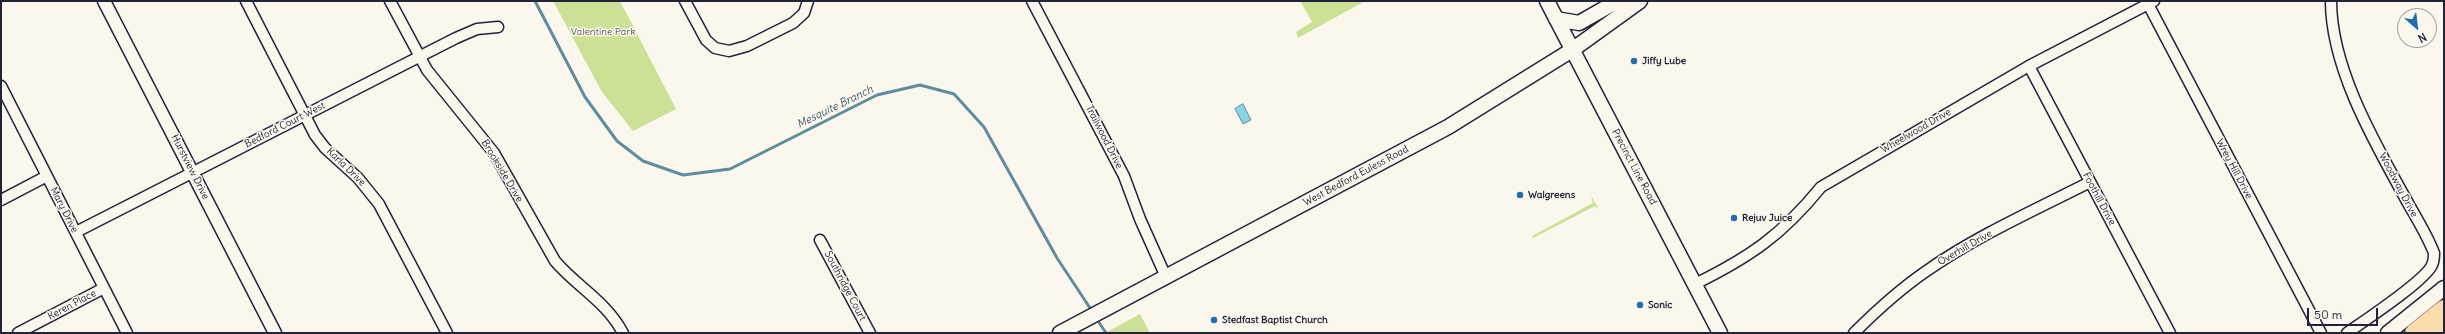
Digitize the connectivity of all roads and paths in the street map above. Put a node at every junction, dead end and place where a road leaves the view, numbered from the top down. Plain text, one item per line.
1 (104, 1) edge
2 (246, 1) edge
3 (390, 1) edge
4 (685, 1) edge
5 (808, 1) edge
6 (1032, 1) edge
7 (1547, 1) edge
8 (2331, 1) edge
9 (1636, 3) edge
10 (2151, 3) edge
11 (1556, 19) junction
12 (498, 27) dead end
13 (1572, 50) junction
14 (419, 57) junction
15 (2029, 66) junction
16 (1, 86) edge
17 (305, 116) junction
18 (192, 172) junction
19 (47, 176) junction
20 (2090, 182) junction
21 (1, 200) edge
22 (76, 232) junction
23 (820, 240) dead end
24 (1166, 277) junction
25 (1695, 284) junction
26 (104, 288) junction
27 (2444, 288) edge
28 (2444, 309) edge
29 (2444, 327) edge
30 (18, 333) edge
31 (127, 333) edge
32 (274, 333) edge
33 (447, 333) edge
34 (623, 333) edge
35 (870, 333) edge
36 (1060, 333) edge
37 (1720, 333) edge
38 (1854, 333) edge
39 (2170, 333) edge
40 (2321, 333) edge
41 (2348, 333) edge
42 (2388, 333) edge
43 (2414, 333) edge
44 (2436, 333) edge

1 - 18 street, Hurstview Drive
2 - 17 street, Karla Drive
3 - 14 street, Brookside Drive
4 - 5 street
6 - 24 street, Trailwood Drive
7 - 11 main road, Precinct Line Road
8 - 41 street, Woodway Drive
9 - 11 main road
9 - 13 main road, West Bedford Euless Road
10 - 15 street, Wheelwood Drive
10 - 40 street, Wrey Hill Drive
11 - 13 main road, Precinct Line Road
12 - 14 street, Bedford Court West
13 - 24 main road, West Bedford Euless Road
13 - 25 main road, Precinct Line Road
14 - 17 street, Bedford Court West
14 - 34 street, Brookside Drive
15 - 20 street, Foothill Drive
15 - 25 street, Wheelwood Drive
16 - 19 street, Mary Drive
17 - 18 street, Bedford Court West
17 - 33 street, Karla Drive
18 - 22 street, Bedford Court West
18 - 32 street, Hurstview Drive
19 - 21 street
19 - 22 street, Mary Drive
20 - 38 street, Overhill Drive
20 - 39 street, Foothill Drive
22 - 26 street, Mary Drive
23 - 35 street, Southridge Court
24 - 36 main road, West Bedford Euless Road
25 - 37 main road, Precinct Line Road
26 - 30 street, Keren Place
26 - 31 street, Mary Drive
27 - 42 main road
28 - 43 highway
29 - 44 highway

